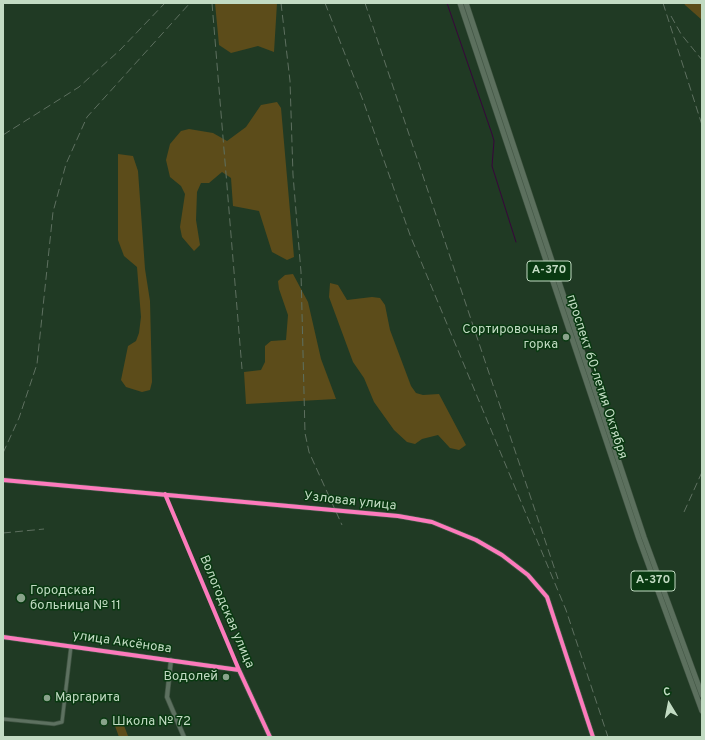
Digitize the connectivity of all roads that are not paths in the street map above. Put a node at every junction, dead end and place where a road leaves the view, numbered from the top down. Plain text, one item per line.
1 (460, 3) edge
2 (466, 3) edge
3 (3, 480) edge
4 (165, 494) junction
5 (3, 637) edge
6 (71, 646) junction
7 (171, 660) junction
8 (239, 670) junction
9 (702, 695) edge
10 (702, 711) edge
11 (3, 719) edge
12 (184, 737) edge
13 (270, 737) edge
14 (593, 737) edge

1 - 10 highway, проспект 60-летия Октября / А-370
2 - 9 highway, проспект 60-летия Октября / А-370
3 - 4 street, Узловая улица
4 - 8 street, Вологодская улица
4 - 14 street, Узловая улица
5 - 6 street, улица Аксёнова
6 - 7 street, улица Аксёнова
6 - 11 street
7 - 8 street, улица Аксёнова
7 - 12 street
8 - 13 street, Вологодская улица

